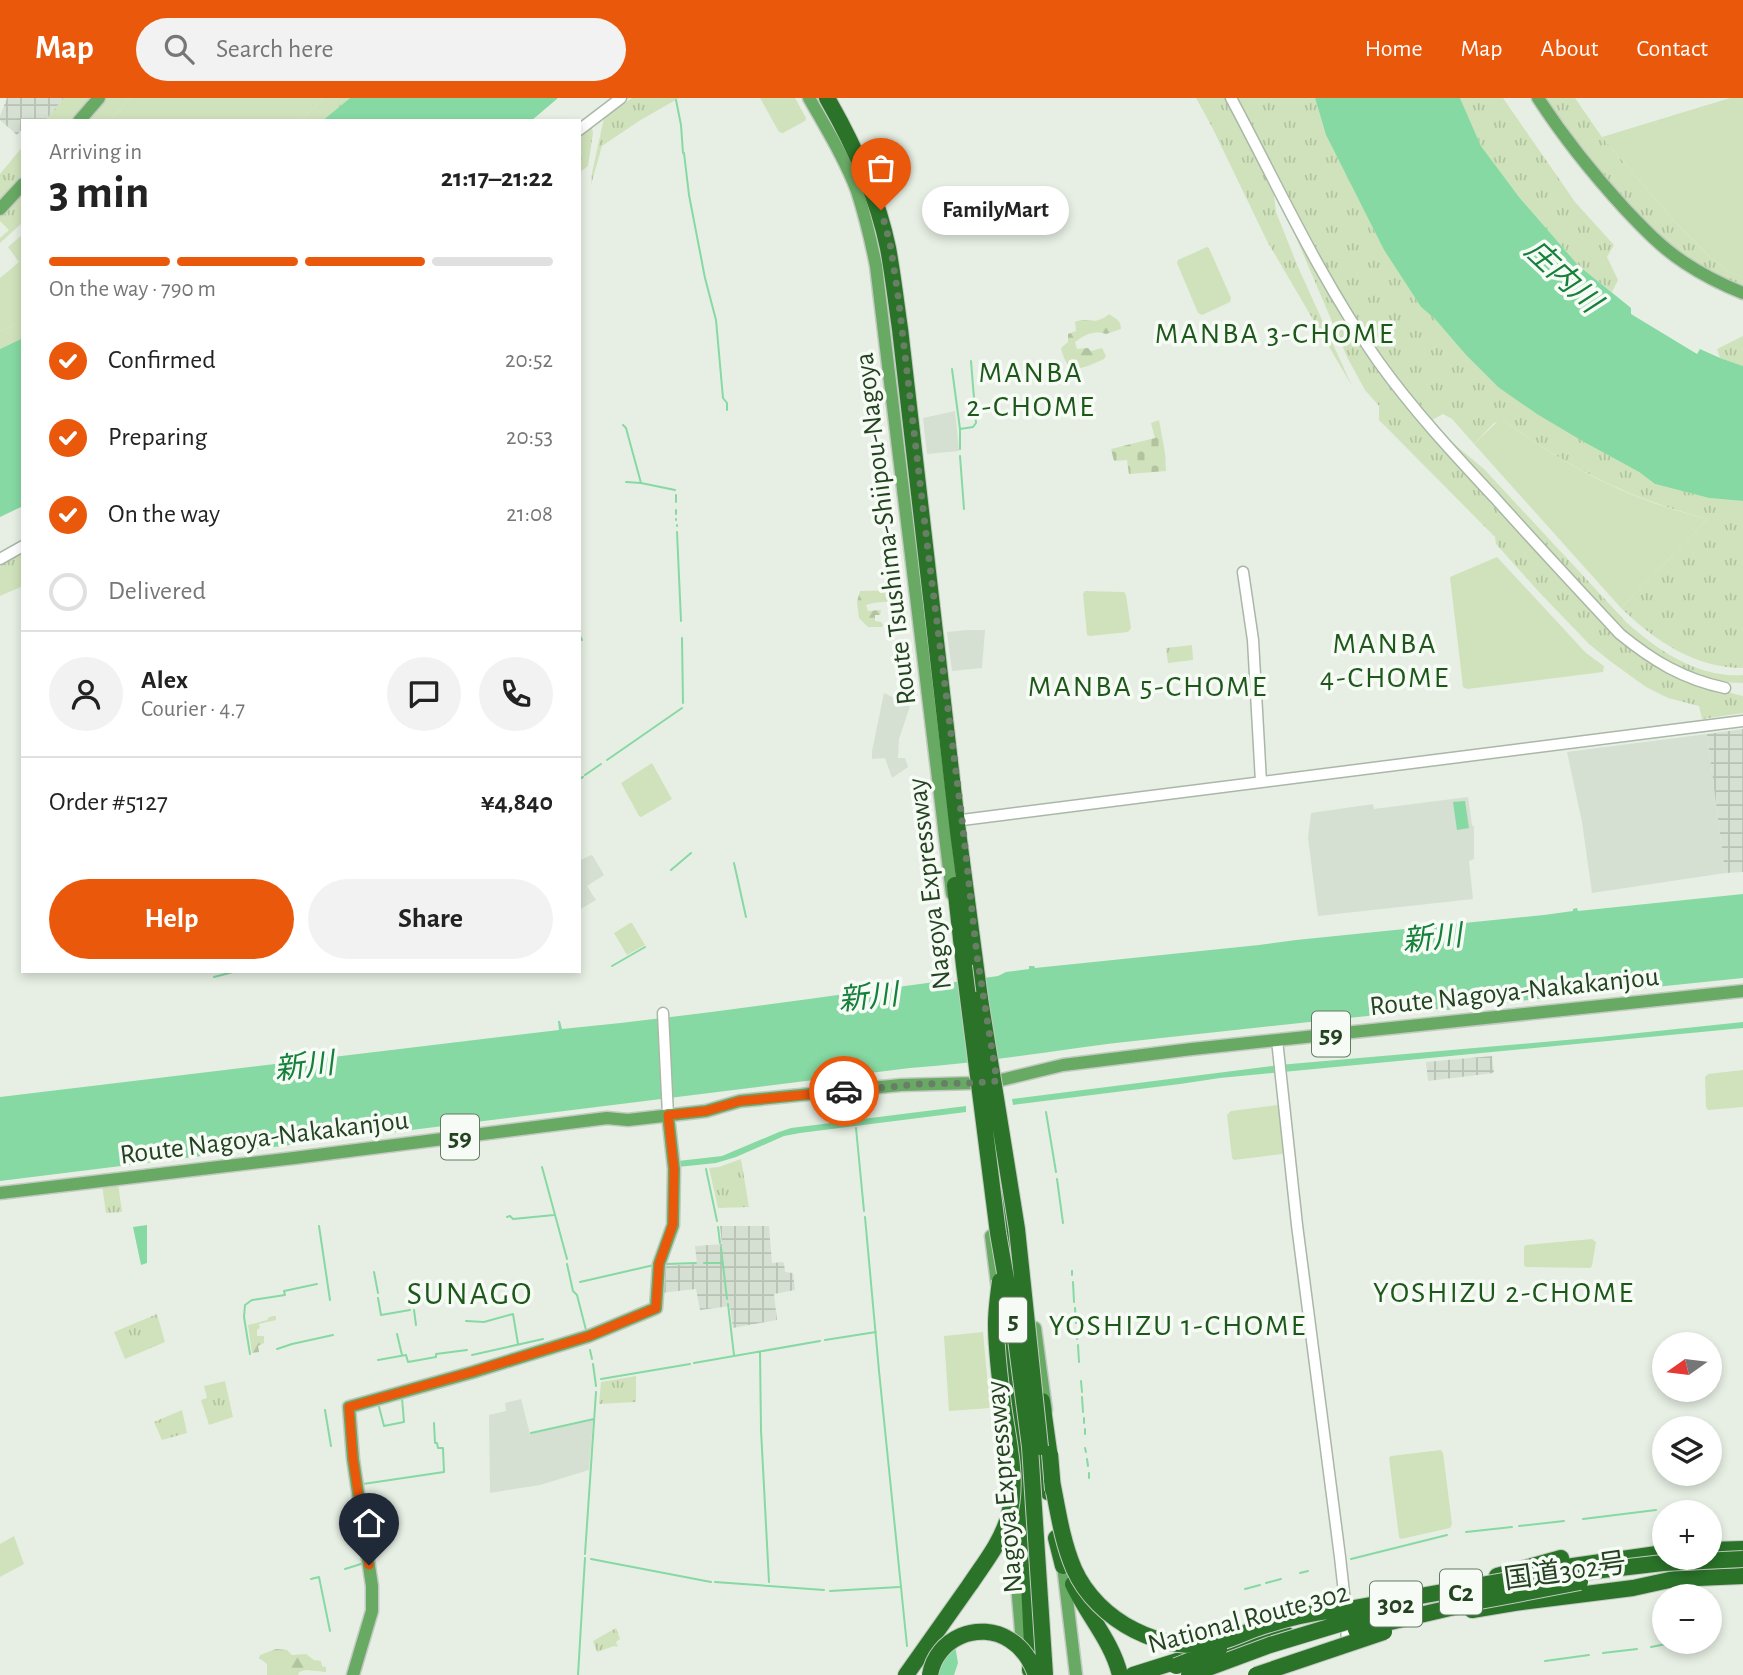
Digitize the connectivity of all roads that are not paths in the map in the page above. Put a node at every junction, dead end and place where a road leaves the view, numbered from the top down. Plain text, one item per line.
1 (99, 98) edge
2 (621, 98) edge
3 (809, 98) edge
4 (815, 98) edge
5 (827, 98) edge
6 (834, 98) edge
7 (1231, 98) edge
8 (1538, 98) edge
9 (81, 119) edge
10 (581, 128) edge
11 (21, 186) edge
12 (0, 209) edge
13 (1743, 293) edge
14 (21, 547) edge
15 (0, 559) edge
16 (1243, 572) dead end
17 (1725, 688) dead end
18 (1743, 721) edge
19 (1261, 782) junction
20 (962, 820) junction
21 (1743, 991) edge
22 (980, 999) junction
23 (663, 1013) dead end
24 (1277, 1040) junction
25 (996, 1076) junction
26 (974, 1078) junction
27 (668, 1115) junction
28 (0, 1193) edge
29 (998, 1233) junction
30 (1022, 1270) junction
31 (1000, 1281) junction
32 (1052, 1481) junction
33 (1722, 1547) edge
34 (1743, 1547) edge
35 (1652, 1550) edge
36 (1652, 1552) edge
37 (1743, 1559) edge
38 (1063, 1566) junction
39 (1743, 1569) edge
40 (1569, 1573) junction
41 (1497, 1576) junction
42 (1743, 1576) edge
43 (1743, 1585) edge
44 (1633, 1588) junction
45 (1480, 1601) junction
46 (1345, 1615) junction
47 (942, 1625) junction
48 (1347, 1644) junction
49 (353, 1675) edge
50 (906, 1675) edge
51 (916, 1675) edge
52 (930, 1675) edge
53 (1027, 1675) edge
54 (1036, 1675) edge
55 (1045, 1675) edge
56 (1055, 1675) edge
57 (1076, 1675) edge
58 (1120, 1675) edge
59 (1133, 1675) edge
60 (1154, 1675) edge
61 (1189, 1675) edge
62 (1218, 1675) edge
63 (1256, 1675) edge
64 (1280, 1675) edge

1 - 9 main road
2 - 10 street
3 - 26 main road, Route Tsushima-Shiipou-Nagoya, bridge
4 - 29 highway, Nagoya Expressway / 5, bridge
5 - 22 highway, Nagoya Expressway / 5
6 - 20 main road, Route Tsushima-Shiipou-Nagoya
7 - 17 street
8 - 13 main road
11 - 12 main road
14 - 15 street
16 - 19 street
18 - 19 street
19 - 20 street
20 - 25 main road, Route Tsushima-Shiipou-Nagoya, bridge
21 - 24 main road, Route Nagoya-Nakakanjou / 59
22 - 30 highway, Nagoya Expressway / 5, bridge
22 - 38 highway, bridge
23 - 27 street
24 - 25 main road, Route Nagoya-Nakakanjou / 59
24 - 46 street
25 - 26 main road, Route Nagoya-Nakakanjou / 59
25 - 38 main road
26 - 27 main road, Route Nagoya-Nakakanjou / 59
26 - 53 main road
27 - 28 main road, Route Nagoya-Nakakanjou / 59
27 - 49 main road
29 - 31 highway, bridge
29 - 55 highway, Nagoya Expressway / 5, bridge
30 - 32 highway, bridge
30 - 56 highway, Nagoya Expressway / 5, bridge
31 - 47 highway, bridge
31 - 53 highway, bridge
32 - 46 highway, bridge
32 - 58 highway, bridge
33 - 34 highway
35 - 41 highway
36 - 41 highway, National Route 302 / 302
37 - 40 highway, C2, bridge
38 - 57 main road
39 - 45 highway, C2, bridge
40 - 46 highway, bridge
40 - 61 highway, C2, bridge
41 - 46 highway, National Route 302 / 302
42 - 44 highway, 国道302号 / 302
43 - 44 highway
44 - 48 highway, 国道302号 / 302
45 - 62 highway, C2, bridge
45 - 63 highway, bridge
46 - 48 street
46 - 59 highway, National Route 302 / 302
46 - 60 highway, bridge
47 - 50 highway
47 - 51 highway
48 - 64 highway, 国道302号 / 302
52 - 54 highway, bridge

